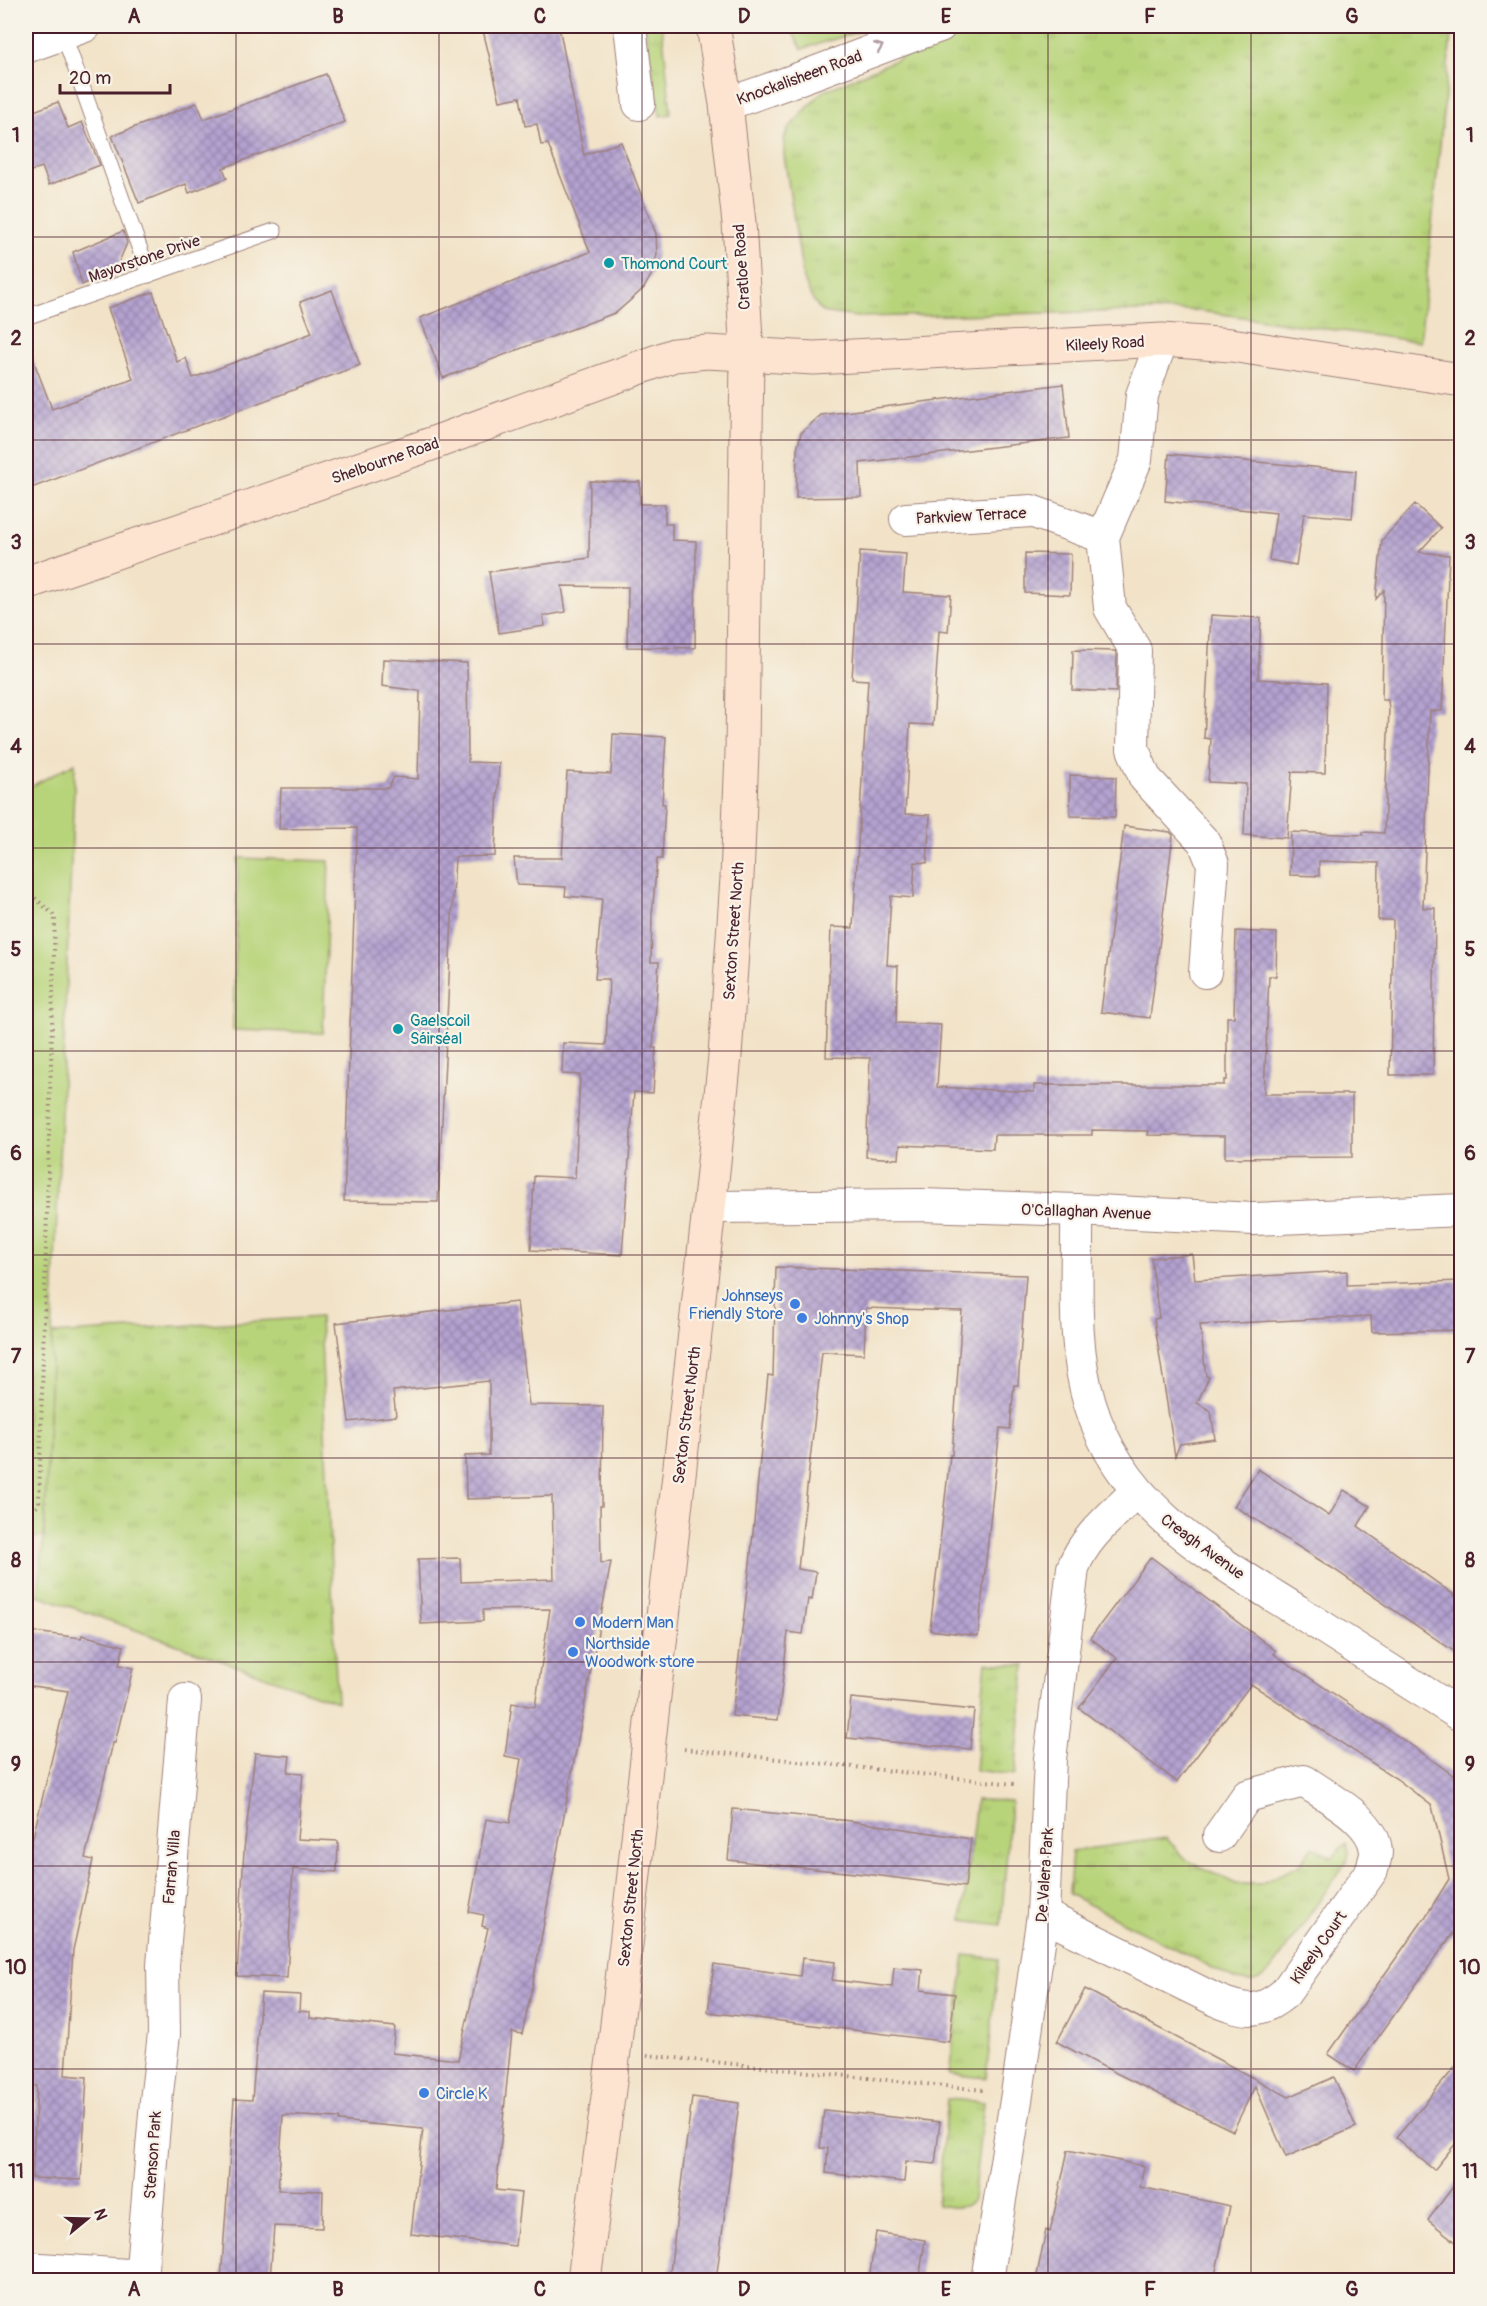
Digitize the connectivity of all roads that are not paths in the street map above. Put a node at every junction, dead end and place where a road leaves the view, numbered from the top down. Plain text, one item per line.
1 (630, 26) edge
2 (713, 26) edge
3 (940, 26) edge
4 (74, 29) edge
5 (26, 47) edge
6 (639, 104) dead end
7 (726, 104) junction
8 (274, 231) dead end
9 (149, 275) junction
10 (26, 317) edge
11 (1162, 340) junction
12 (747, 355) junction
13 (1461, 380) edge
14 (745, 474) joint
15 (906, 519) dead end
16 (1103, 537) junction
17 (26, 584) edge
18 (1205, 972) dead end
19 (710, 1207) junction
20 (1077, 1210) junction
21 (1461, 1210) edge
22 (1137, 1491) junction
23 (185, 1700) dead end
24 (1461, 1716) edge
25 (1219, 1836) dead end
26 (1043, 1915) junction
27 (164, 2034) joint
28 (26, 2268) edge
29 (142, 2278) edge
30 (584, 2280) edge
31 (987, 2280) edge

1 - 6 street
2 - 7 main road, Cratloe Road
7 -> 3 street, Knockalisheen Road
4 - 5 street
4 - 9 lane
7 - 12 main road, Cratloe Road
8 - 9 lane, Mayorstone Drive
9 - 10 lane, Mayorstone Drive
11 - 12 main road, Kileely Road
11 - 13 main road, Kileely Road
11 - 16 street
12 - 14 main road, Cratloe Road
12 - 17 main road, Shelbourne Road
14 - 19 main road, Sexton Street North
15 - 16 street, Parkview Terrace
16 - 18 street
19 - 20 street, O'Callaghan Avenue
19 - 30 main road, Sexton Street North
20 - 21 street, O'Callaghan Avenue
20 - 22 street, Creagh Avenue
22 - 24 street, Creagh Avenue
22 - 26 street, De Valera Park
23 - 27 street, Farran Villa
25 - 26 street, Kileely Court
26 - 31 street, De Valera Park
27 - 29 street, Stenson Park
28 - 29 street, Stenson Park

